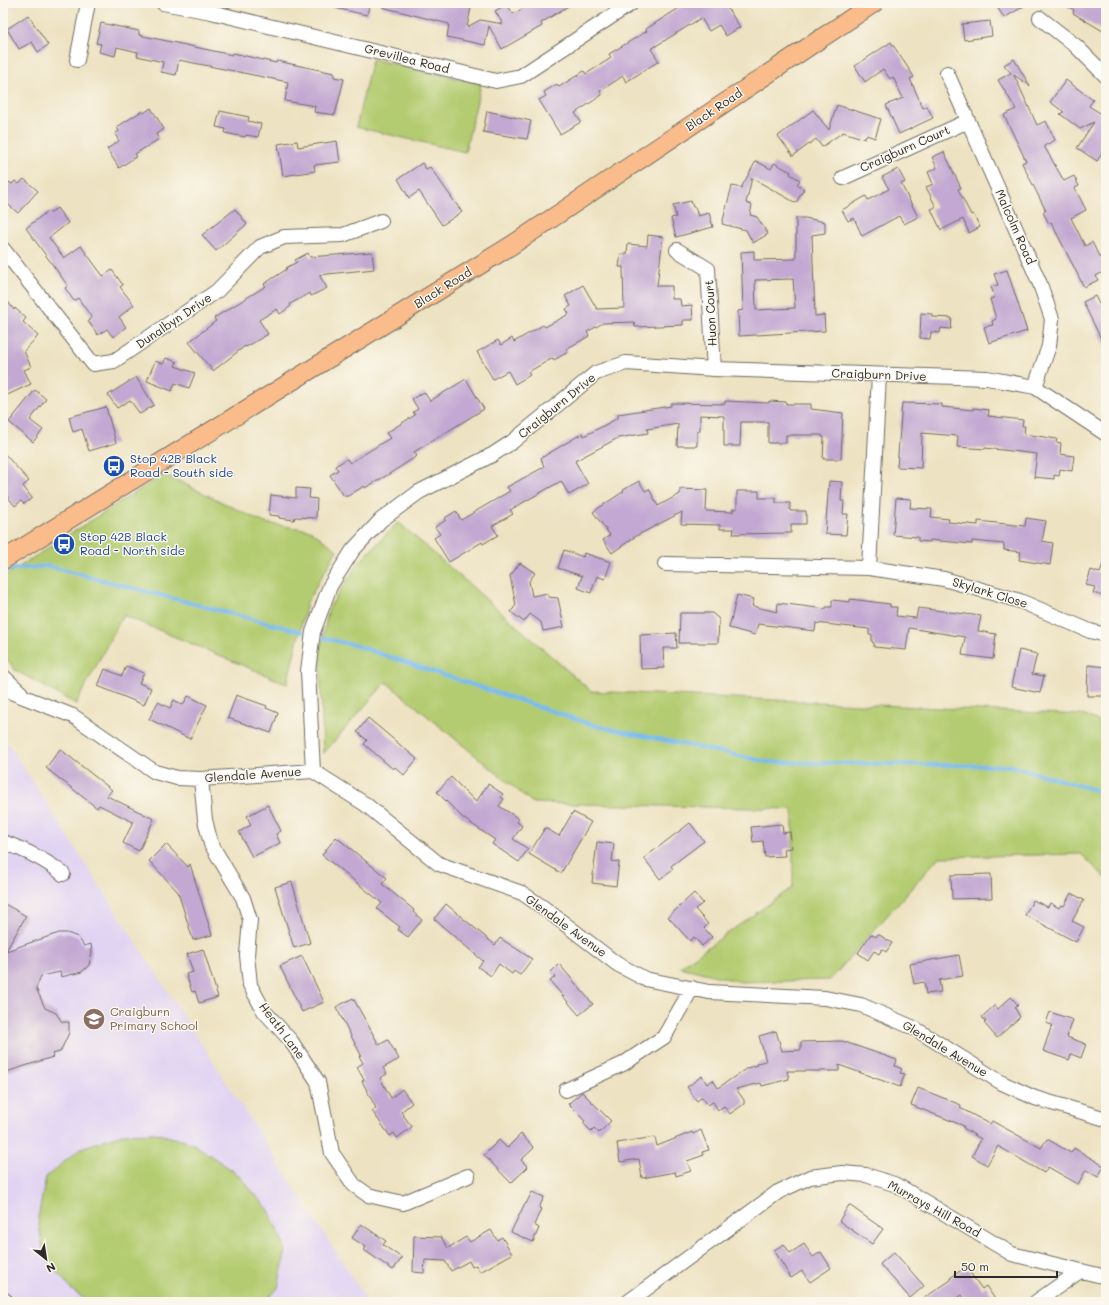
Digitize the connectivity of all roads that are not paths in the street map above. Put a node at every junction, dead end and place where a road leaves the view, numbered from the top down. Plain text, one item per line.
1 (88, 3) edge
2 (163, 3) edge
3 (632, 3) edge
4 (874, 3) edge
5 (211, 7) edge
6 (1040, 18) dead end
7 (77, 60) dead end
8 (947, 73) dead end
9 (1106, 76) edge
10 (968, 121) junction
11 (843, 178) dead end
12 (380, 221) dead end
13 (3, 249) edge
14 (677, 250) dead end
15 (714, 369) junction
16 (879, 375) junction
17 (1035, 387) junction
18 (1106, 434) edge
19 (3, 560) edge
20 (665, 564) dead end
21 (869, 568) junction
22 (1106, 635) edge
23 (3, 676) edge
24 (3, 688) edge
25 (26, 698) junction
26 (312, 771) junction
27 (201, 779) junction
28 (3, 842) edge
29 (63, 874) dead end
30 (692, 988) junction
31 (566, 1090) dead end
32 (1106, 1119) edge
33 (468, 1176) dead end
34 (1080, 1270) junction
35 (1106, 1277) edge
36 (3, 1299) edge
37 (7, 1302) edge
38 (628, 1302) edge
39 (1036, 1302) edge

1 - 7 street
2 - 5 street, Grevillea Road
3 - 5 street, Grevillea Road
4 - 19 main road, Black Road
6 - 9 street
8 - 10 street, Malcolm Road
10 - 11 street, Craigburn Court
10 - 17 street, Malcolm Road
12 - 13 street, Dunalbyn Drive
14 - 15 street, Huon Court
15 - 16 street, Craigburn Drive
15 - 26 street, Craigburn Drive
16 - 17 street, Craigburn Drive
16 - 21 street
17 - 18 street, Craigburn Drive
20 - 21 street, Skylark Close
21 - 22 street, Skylark Close
23 - 25 street, Glendale Avenue
24 - 25 street, Glendale Avenue
25 - 27 street, Glendale Avenue
26 - 27 street, Glendale Avenue
26 - 30 street, Glendale Avenue
27 - 33 street, Heath Lane
28 - 29 street
30 - 31 street
30 - 32 street, Glendale Avenue
34 - 35 street, Murrays Hill Road
34 - 38 street, Murrays Hill Road
34 - 39 street
36 - 37 street

